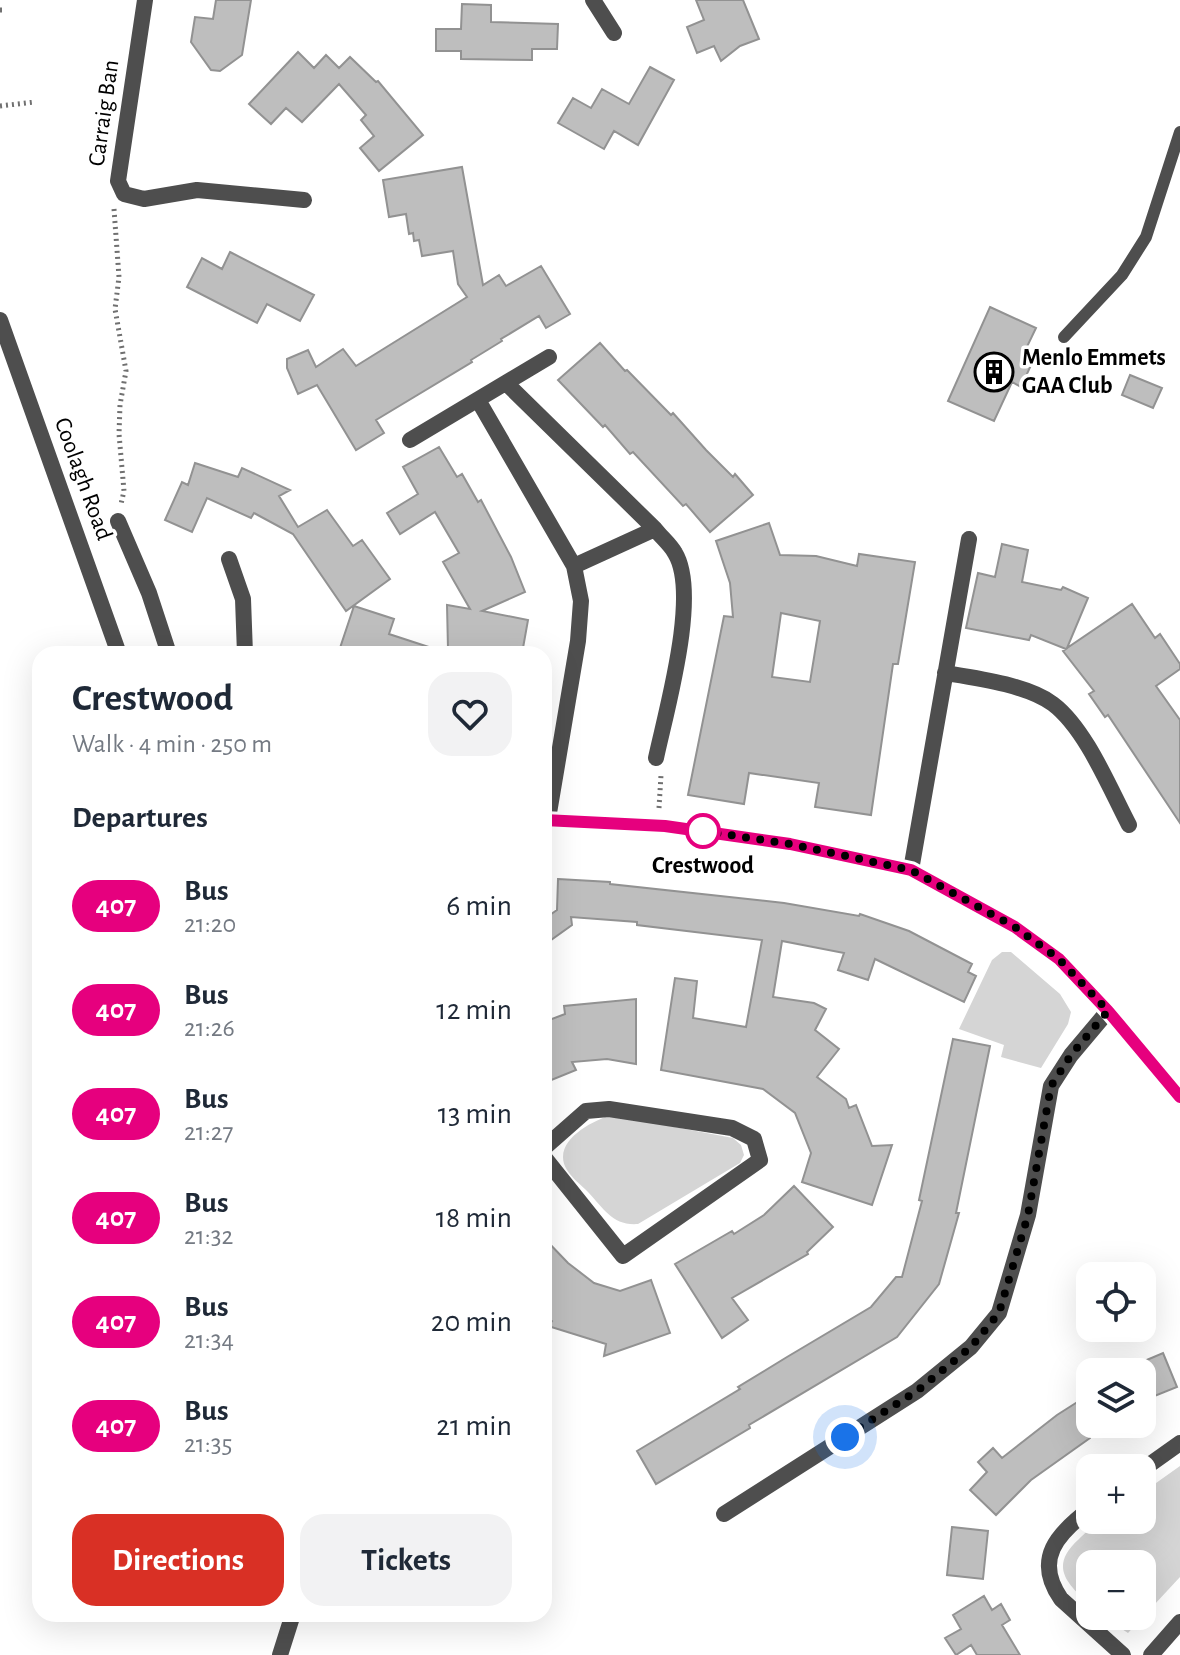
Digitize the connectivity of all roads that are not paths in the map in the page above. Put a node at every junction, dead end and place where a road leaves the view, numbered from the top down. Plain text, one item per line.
1 (145, 0) edge
2 (593, 0) edge
3 (614, 33) dead end
4 (1180, 132) edge
5 (304, 200) dead end
6 (0, 320) edge
7 (1064, 337) dead end
8 (549, 357) dead end
9 (506, 383) junction
10 (478, 400) junction
11 (410, 440) dead end
12 (118, 521) road end
13 (655, 529) junction
14 (969, 539) dead end
15 (229, 559) dead end
16 (574, 566) junction
17 (116, 646) edge
18 (166, 646) edge
19 (245, 646) edge
20 (945, 673) junction
21 (656, 758) road end
22 (552, 786) edge
23 (552, 819) edge
24 (1129, 825) dead end
25 (911, 870) junction
26 (1108, 1011) junction
27 (1180, 1097) edge
28 (552, 1141) edge
29 (552, 1167) edge
30 (1180, 1443) edge
31 (1156, 1460) edge
32 (724, 1514) dead end
33 (1076, 1520) edge
34 (290, 1622) edge
35 (1180, 1622) edge
36 (280, 1655) edge
37 (1123, 1655) edge
38 (1151, 1655) edge

1 - 5 street, Carraig Ban
2 - 3 street
4 - 7 lane
6 - 17 street, Coolagh Road
8 - 9 street
9 - 10 street
9 - 13 street
10 - 11 street
10 - 16 street
12 - 18 street
13 - 16 street
13 - 21 street
14 - 20 street
15 - 19 street
16 - 22 street
20 - 24 street
20 - 25 street
23 - 25 street
25 - 26 street
26 - 27 street
26 - 32 street
28 - 29 street
30 - 31 street
33 - 37 street
34 - 36 street
35 - 38 street

